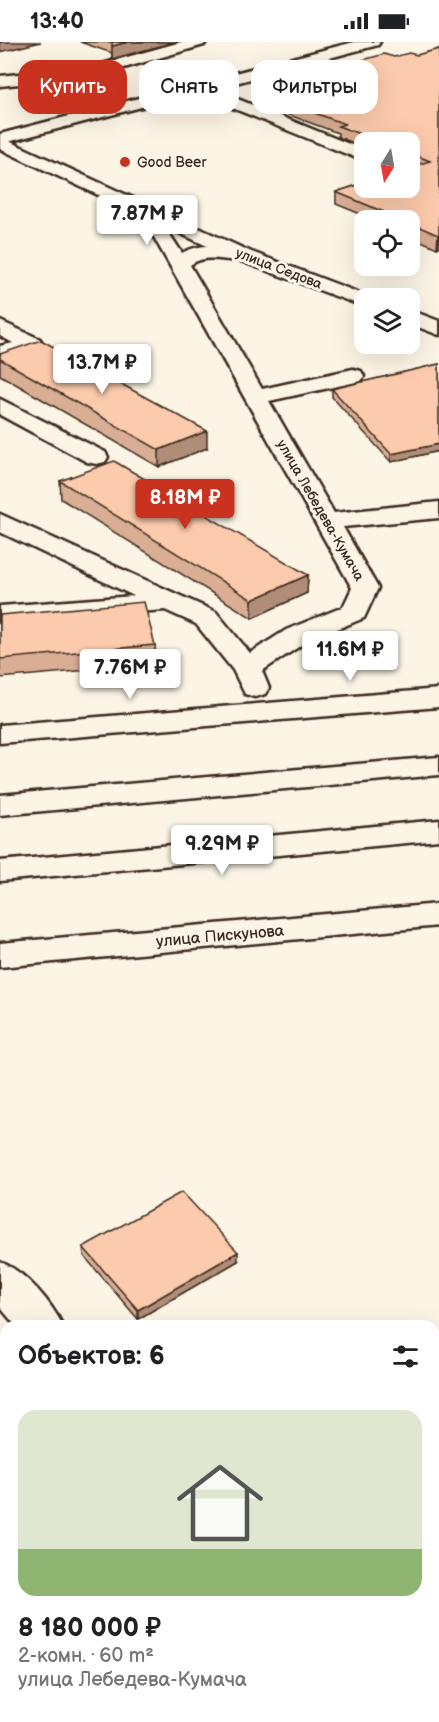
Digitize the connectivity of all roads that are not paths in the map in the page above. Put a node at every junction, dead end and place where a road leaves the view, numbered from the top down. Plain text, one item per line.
1 (198, 42) edge
2 (372, 42) edge
3 (239, 77) edge
4 (0, 81) edge
5 (139, 103) edge
6 (239, 105) edge
7 (0, 140) edge
8 (354, 152) edge
9 (144, 210) junction
10 (242, 255) junction
11 (178, 265) junction
12 (354, 296) edge
13 (420, 320) edge
14 (0, 327) edge
15 (439, 329) edge
16 (0, 353) edge
17 (353, 376) dead end
18 (255, 397) junction
19 (0, 406) edge
20 (96, 457) dead end
21 (439, 510) edge
22 (327, 521) junction
23 (0, 522) edge
24 (169, 602) junction
25 (0, 614) edge
26 (248, 668) junction
27 (439, 698) edge
28 (265, 712) junction
29 (0, 734) edge
30 (439, 765) edge
31 (0, 805) edge
32 (439, 830) edge
33 (0, 872) edge
34 (439, 915) edge
35 (0, 956) edge
36 (0, 1280) edge
37 (37, 1320) edge

1 - 4 street
2 - 3 street
5 - 7 street
6 - 8 street
7 - 9 street, улица Седова
9 - 10 street, улица Седова
9 - 11 street, улица Лебедева-Кумача
10 - 11 street
10 - 12 street, улица Седова
11 - 18 street, улица Лебедева-Кумача
13 - 15 street
14 - 16 street
17 - 18 street
18 - 22 street, улица Лебедева-Кумача
19 - 20 street
21 - 22 street
22 - 26 street, улица Лебедева-Кумача
23 - 24 street
24 - 25 street
24 - 26 street
26 - 28 street
27 - 28 street
28 - 29 street
30 - 31 street
32 - 33 street
34 - 35 street, улица Пискунова
36 - 37 street

